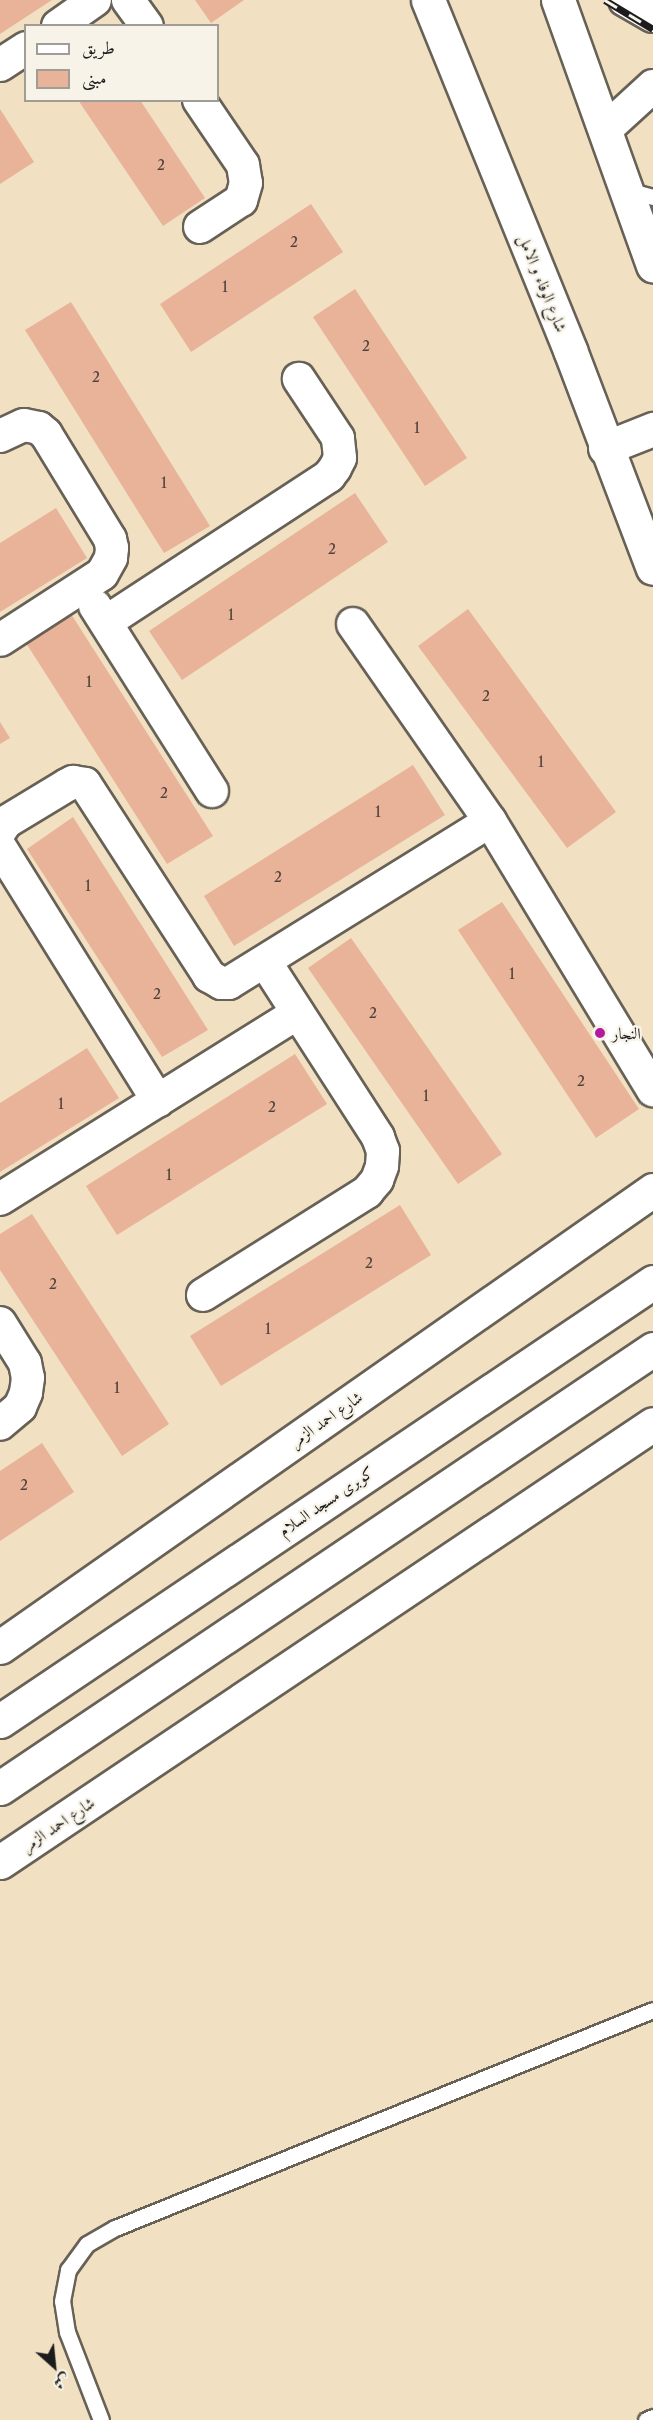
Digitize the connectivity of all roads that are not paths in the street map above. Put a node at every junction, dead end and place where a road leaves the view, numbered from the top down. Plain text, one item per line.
1 (95, 0) edge
2 (128, 0) edge
3 (428, 0) edge
4 (558, 0) edge
5 (624, 0) edge
6 (653, 16) edge
7 (61, 24) edge
8 (146, 24) edge
9 (24, 49) edge
10 (0, 65) edge
11 (653, 86) edge
12 (200, 102) edge
13 (605, 130) junction
14 (639, 193) edge
15 (200, 227) dead end
16 (653, 266) edge
17 (299, 378) dead end
18 (653, 429) edge
19 (0, 436) edge
20 (605, 448) junction
21 (653, 568) edge
22 (83, 587) junction
23 (106, 622) junction
24 (353, 624) dead end
25 (0, 640) edge
26 (212, 790) dead end
27 (490, 821) junction
28 (0, 831) edge
29 (0, 847) edge
30 (266, 963) junction
31 (298, 1013) junction
32 (653, 1089) edge
33 (158, 1101) junction
34 (653, 1190) edge
35 (0, 1199) edge
36 (653, 1282) edge
37 (203, 1295) dead end
38 (0, 1323) edge
39 (653, 1349) edge
40 (0, 1424) edge
41 (653, 1424) edge
42 (0, 1647) edge
43 (0, 1721) edge
44 (0, 1788) edge
45 (0, 1862) edge
46 (653, 2010) edge
47 (653, 2417) edge
48 (101, 2420) edge
49 (646, 2420) edge

1 - 7 street
2 - 8 street
3 - 20 main road, شارع الوفاء و الامل
4 - 13 main road
5 - 6 street
9 - 10 street
11 - 13 street
12 - 15 street
13 - 14 main road
14 - 16 main road
17 - 23 street
18 - 20 main road
19 - 22 street
20 - 21 main road, شارع الوفاء و الامل
22 - 23 street
22 - 25 street
23 - 26 street
24 - 27 street
27 - 30 street
27 - 32 street
28 - 30 street
29 - 33 street
30 - 31 street
31 - 33 street
31 - 37 street
33 - 35 street
34 - 42 main road, شارع احمد الزمر
36 - 43 main road, كوبرى مسجد السلام
38 - 40 street
39 - 44 main road
41 - 45 main road, شارع احمد الزمر
46 - 48 lane
47 - 49 lane

